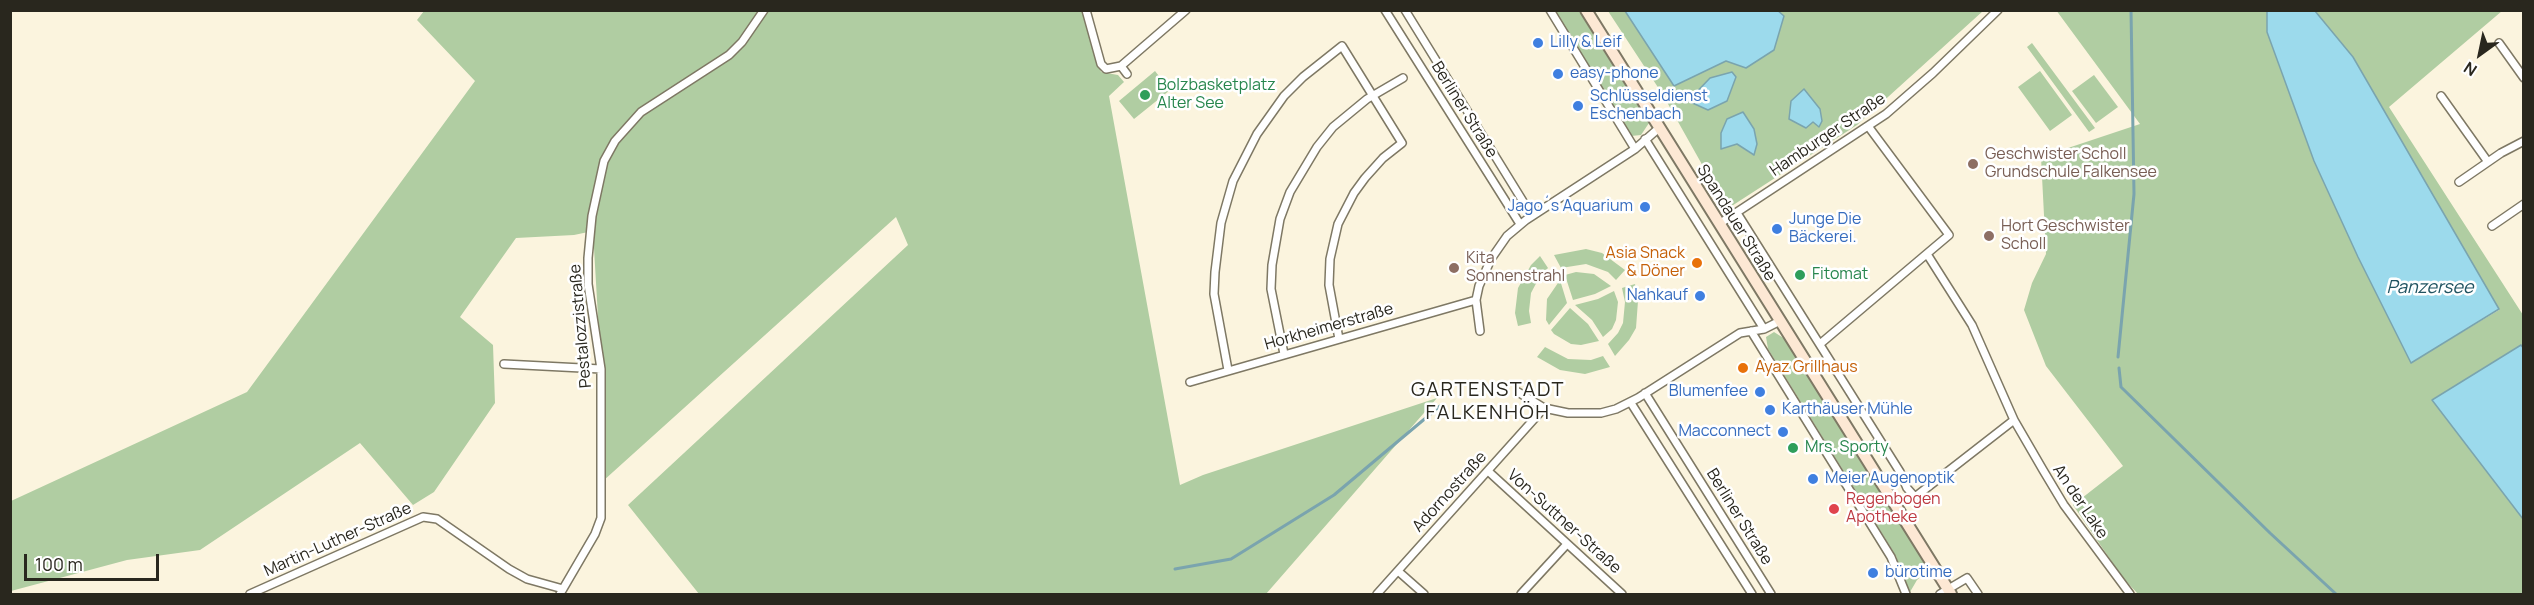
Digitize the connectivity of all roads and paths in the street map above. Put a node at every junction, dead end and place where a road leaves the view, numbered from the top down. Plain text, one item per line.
1 (764, 10) edge
2 (1086, 10) edge
3 (1186, 10) edge
4 (1385, 10) edge
5 (1405, 10) edge
6 (1550, 10) edge
7 (1586, 10) edge
8 (1998, 10) edge
9 (2499, 43) dead end
10 (1120, 66) junction
11 (1127, 74) dead end
12 (1403, 78) dead end
13 (2523, 78) edge
14 (1374, 96) junction
15 (2441, 96) dead end
16 (1868, 126) junction
17 (1659, 128) junction
18 (1645, 139) junction
19 (2523, 141) edge
20 (1635, 149) junction
21 (2488, 162) junction
22 (2460, 182) dead end
23 (2523, 204) edge
24 (1737, 213) junction
25 (1532, 216) junction
26 (1520, 224) junction
27 (1719, 224) junction
28 (2493, 226) dead end
29 (1927, 254) junction
30 (1476, 300) junction
31 (1780, 321) junction
32 (1764, 329) junction
33 (1480, 331) dead end
34 (1751, 331) junction
35 (1339, 339) junction
36 (1820, 344) junction
37 (1284, 354) junction
38 (504, 364) dead end
39 (601, 369) junction
40 (1228, 370) junction
41 (1190, 382) dead end
42 (1518, 392) dead end
43 (1645, 393) junction
44 (1631, 402) junction
45 (1544, 408) junction
46 (2014, 420) junction
47 (1880, 441) junction
48 (1862, 452) junction
49 (1488, 471) junction
50 (1567, 544) junction
51 (1398, 571) junction
52 (562, 592) edge
53 (1946, 593) edge
54 (250, 594) edge
55 (1377, 594) edge
56 (1424, 594) edge
57 (1521, 594) edge
58 (1622, 594) edge
59 (1752, 594) edge
60 (1771, 594) edge
61 (1906, 594) edge
62 (1977, 594) edge
63 (2130, 594) edge

1 - 39 street, Pestalozzistraße
2 - 10 street
3 - 10 street
4 - 26 street, Berliner Straße
5 - 25 street, Berliner Straße
6 - 20 street
7 - 17 main road, Spandauer Straße
8 - 16 street, Hamburger Straße
9 - 13 street
10 - 11 street
12 - 14 street
14 - 35 street
14 - 37 street
14 - 40 street
15 - 21 street
16 - 24 street, Hamburger Straße
16 - 29 street
17 - 18 street
17 - 27 main road, Spandauer Straße
18 - 20 street
18 - 32 street, Spandauer Straße
19 - 21 street
20 - 25 street
21 - 22 street
23 - 28 street
24 - 27 street, Hamburger Straße
24 - 36 street, Spandauer Straße
25 - 26 street
26 - 30 street
27 - 31 main road, Spandauer Straße
29 - 36 street
29 - 46 street, An der Lake
30 - 33 street
30 - 35 street, Horkheimerstraße
31 - 32 street
31 - 48 main road, Spandauer Straße
32 - 34 street
34 - 43 street
34 - 61 street
35 - 37 street, Horkheimerstraße
36 - 47 street, Spandauer Straße
37 - 40 street, Horkheimerstraße
38 - 39 street
39 - 52 street, Pestalozzistraße
40 - 41 street, Horkheimerstraße
42 - 45 street
43 - 44 street
43 - 60 street, Berliner Straße
44 - 45 street
44 - 59 street, Berliner Straße
45 - 49 street, Adornostraße
46 - 47 street, Spandauer Straße
46 - 63 street, An der Lake
47 - 48 street
48 - 53 main road, Spandauer Straße
49 - 50 street, Von-Suttner-Straße
49 - 51 street, Adornostraße
50 - 57 street
50 - 58 street, Von-Suttner-Straße
51 - 55 street, Adornostraße
51 - 56 street
52 - 54 street, Martin-Luther-Straße
53 - 62 street

